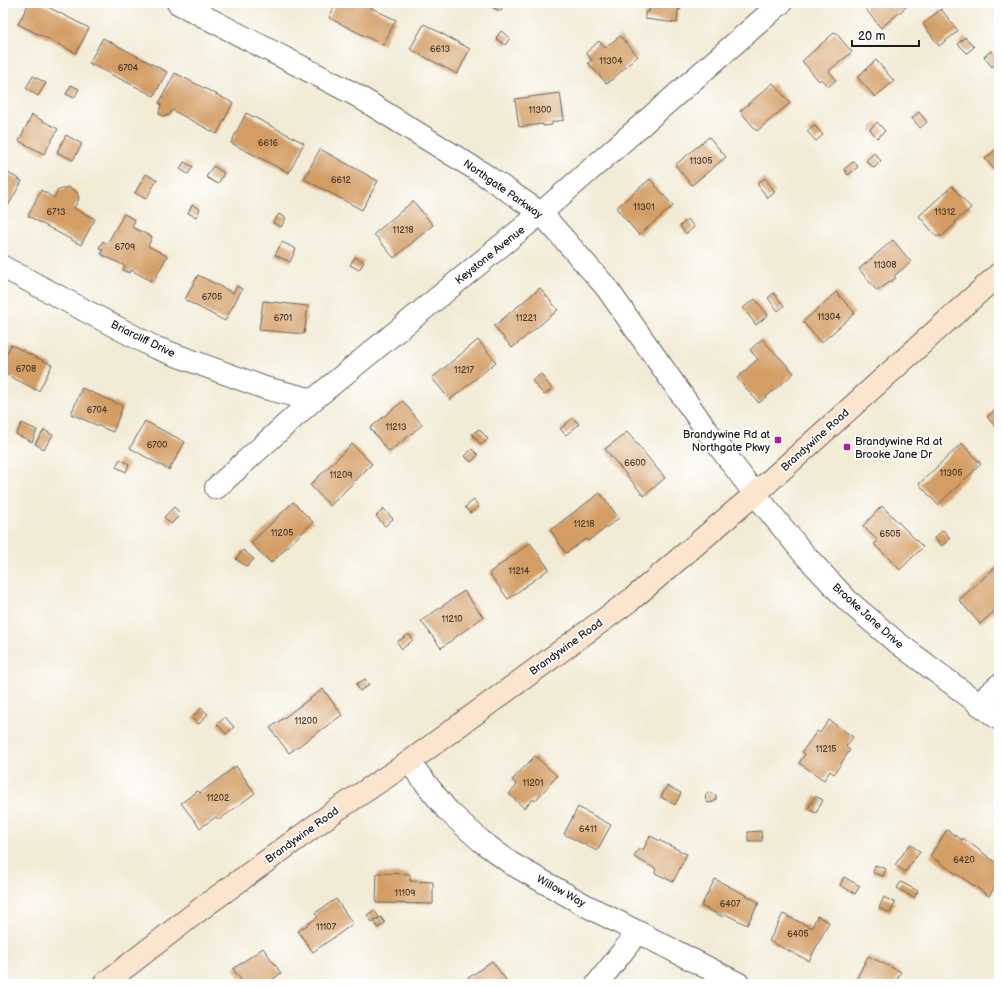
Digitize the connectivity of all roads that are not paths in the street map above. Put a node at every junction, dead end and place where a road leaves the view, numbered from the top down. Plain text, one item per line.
1 (178, 3) edge
2 (781, 3) edge
3 (541, 213) junction
4 (3, 267) edge
5 (999, 274) edge
6 (313, 400) junction
7 (216, 488) dead end
8 (755, 494) junction
9 (999, 685) edge
10 (978, 704) junction
11 (999, 719) edge
12 (409, 762) junction
13 (638, 932) junction
14 (104, 984) edge
15 (597, 984) edge
16 (739, 984) edge

1 - 3 street, Northgate Parkway
2 - 3 street, Keystone Avenue
3 - 6 street, Keystone Avenue
3 - 8 street, Northgate Parkway
4 - 6 street, Briarcliff Drive
5 - 8 main road, Brandywine Road
6 - 7 street, Keystone Avenue
8 - 10 street, Brooke Jane Drive
8 - 12 main road, Brandywine Road
9 - 10 street
10 - 11 street, Brooke Jane Drive
12 - 13 street, Willow Way
12 - 14 main road, Brandywine Road
13 - 15 street
13 - 16 street, Willow Way

